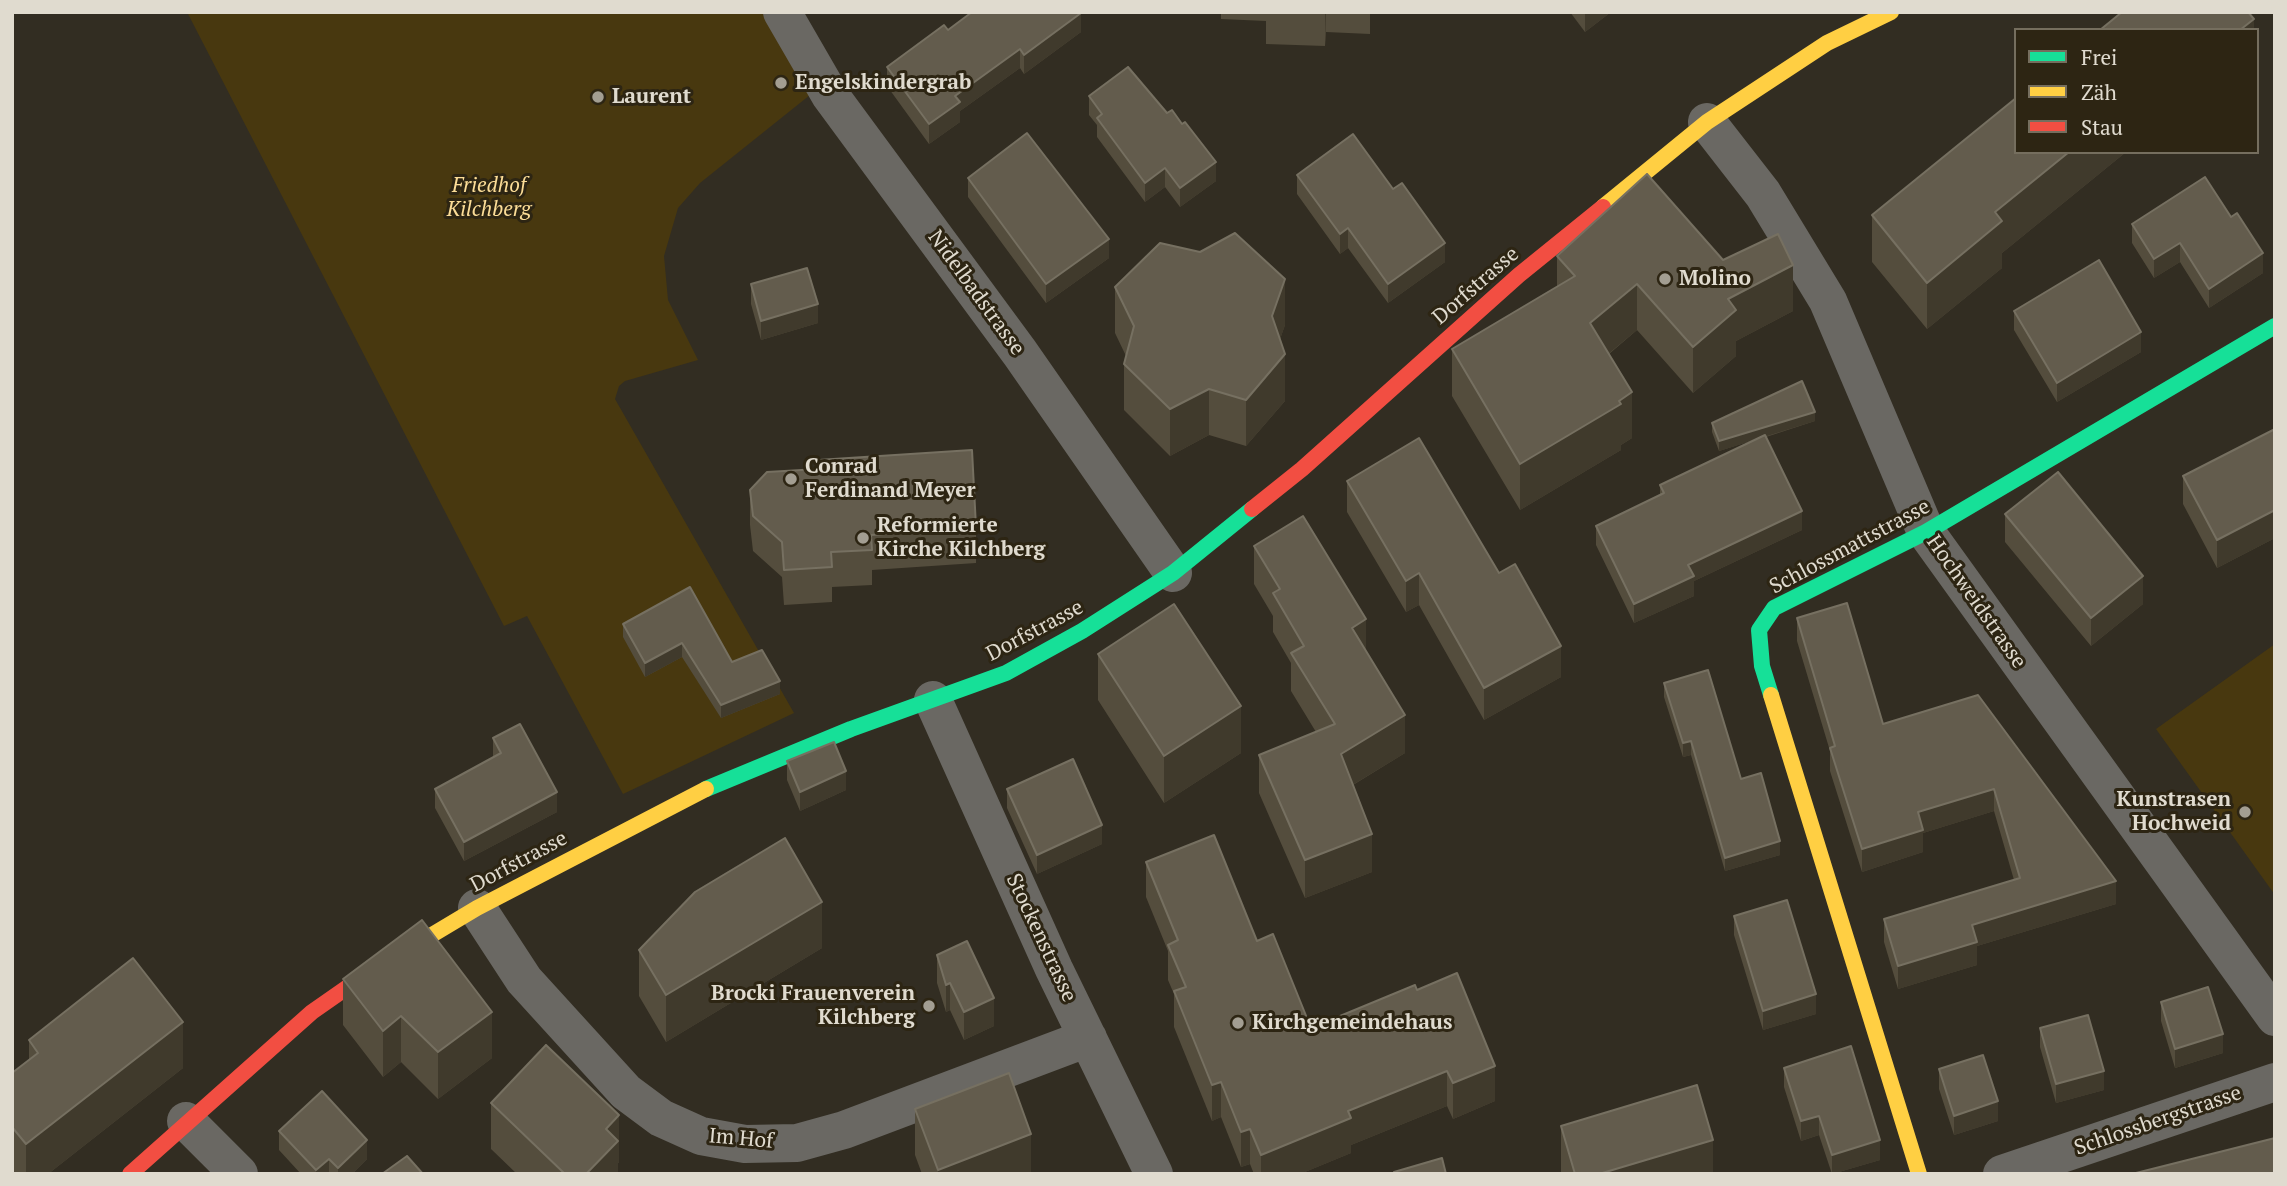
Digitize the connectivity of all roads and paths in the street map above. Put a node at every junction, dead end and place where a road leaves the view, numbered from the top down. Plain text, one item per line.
1 (782, 12) edge
2 (1891, 12) edge
3 (1707, 122) junction
4 (2275, 326) edge
5 (1926, 532) junction
6 (1172, 573) junction
7 (933, 700) junction
8 (477, 908) junction
9 (2275, 1017) edge
10 (1088, 1038) junction
11 (2275, 1082) edge
12 (186, 1121) junction
13 (130, 1174) edge
14 (239, 1174) edge
15 (1154, 1174) edge
16 (1919, 1174) edge
17 (2002, 1174) edge

1 - 6 street, Nidelbadstrasse
2 - 3 street, Dorfstrasse
3 - 5 street, Hochweidstrasse
3 - 6 street, Dorfstrasse
4 - 5 street, Schlossmattstrasse
5 - 9 street, Hochweidstrasse
5 - 16 street, Schlossmattstrasse
6 - 7 street, Dorfstrasse
7 - 8 street, Dorfstrasse
7 - 10 street, Stockenstrasse
8 - 10 street, Im Hof
8 - 12 street, Dorfstrasse
10 - 15 street, Stockenstrasse
11 - 17 street, Schlossbergstrasse
12 - 13 street, Dorfstrasse
12 - 14 street

